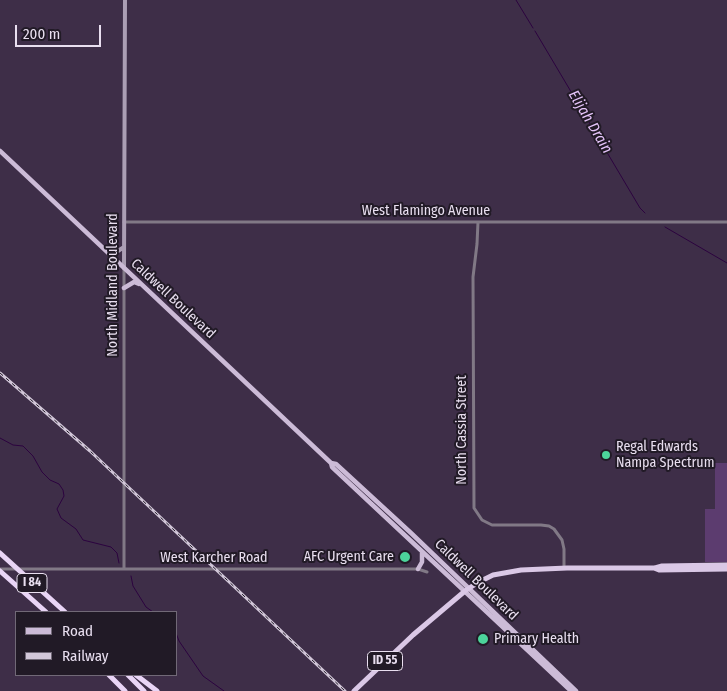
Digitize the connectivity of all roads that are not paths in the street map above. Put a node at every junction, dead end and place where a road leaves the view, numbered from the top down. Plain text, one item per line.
1 (125, 0) edge
2 (0, 151) edge
3 (124, 222) junction
4 (478, 222) junction
5 (727, 222) edge
6 (124, 247) junction
7 (106, 251) junction
8 (124, 268) junction
9 (140, 284) junction
10 (124, 288) junction
11 (331, 463) junction
12 (420, 549) junction
13 (0, 553) edge
14 (727, 565) edge
15 (564, 568) junction
16 (654, 568) junction
17 (124, 569) junction
18 (418, 569) junction
19 (727, 569) edge
20 (0, 570) edge
21 (427, 572) dead end
22 (467, 590) junction
23 (45, 611) edge
24 (64, 611) edge
25 (536, 656) junction
26 (110, 676) edge
27 (129, 676) edge
28 (137, 676) edge
29 (355, 689) edge
30 (125, 691) edge
31 (144, 691) edge
32 (157, 691) edge
33 (571, 691) edge
34 (576, 691) edge

1 - 3 main road, North Midland Boulevard
2 - 7 main road, Caldwell Boulevard
3 - 4 street, West Flamingo Avenue
3 - 6 main road, North Midland Boulevard
4 - 5 street, West Flamingo Avenue
4 - 15 street, North Cassia Street
6 - 7 main road
6 - 8 main road, North Midland Boulevard
7 - 8 main road, Caldwell Boulevard
8 - 9 main road, Caldwell Boulevard
8 - 10 street, North Midland Boulevard
9 - 10 main road
9 - 11 main road, Caldwell Boulevard
10 - 17 street, North Midland Boulevard
11 - 12 main road, Caldwell Boulevard
11 - 22 main road, Caldwell Boulevard
12 - 18 main road
12 - 22 main road, Caldwell Boulevard
13 - 24 highway, I 84
14 - 16 highway, ID 55
15 - 16 highway, ID 55
15 - 22 highway, ID 55
16 - 19 highway, ID 55
17 - 18 street, West Karcher Road
17 - 20 street, West Karcher Road
18 - 21 street, West Karcher Road
20 - 23 highway, I 84
22 - 25 main road, Caldwell Boulevard
22 - 29 highway, ID 55
25 - 33 main road
25 - 34 main road
26 - 30 highway
27 - 31 highway
28 - 32 highway

